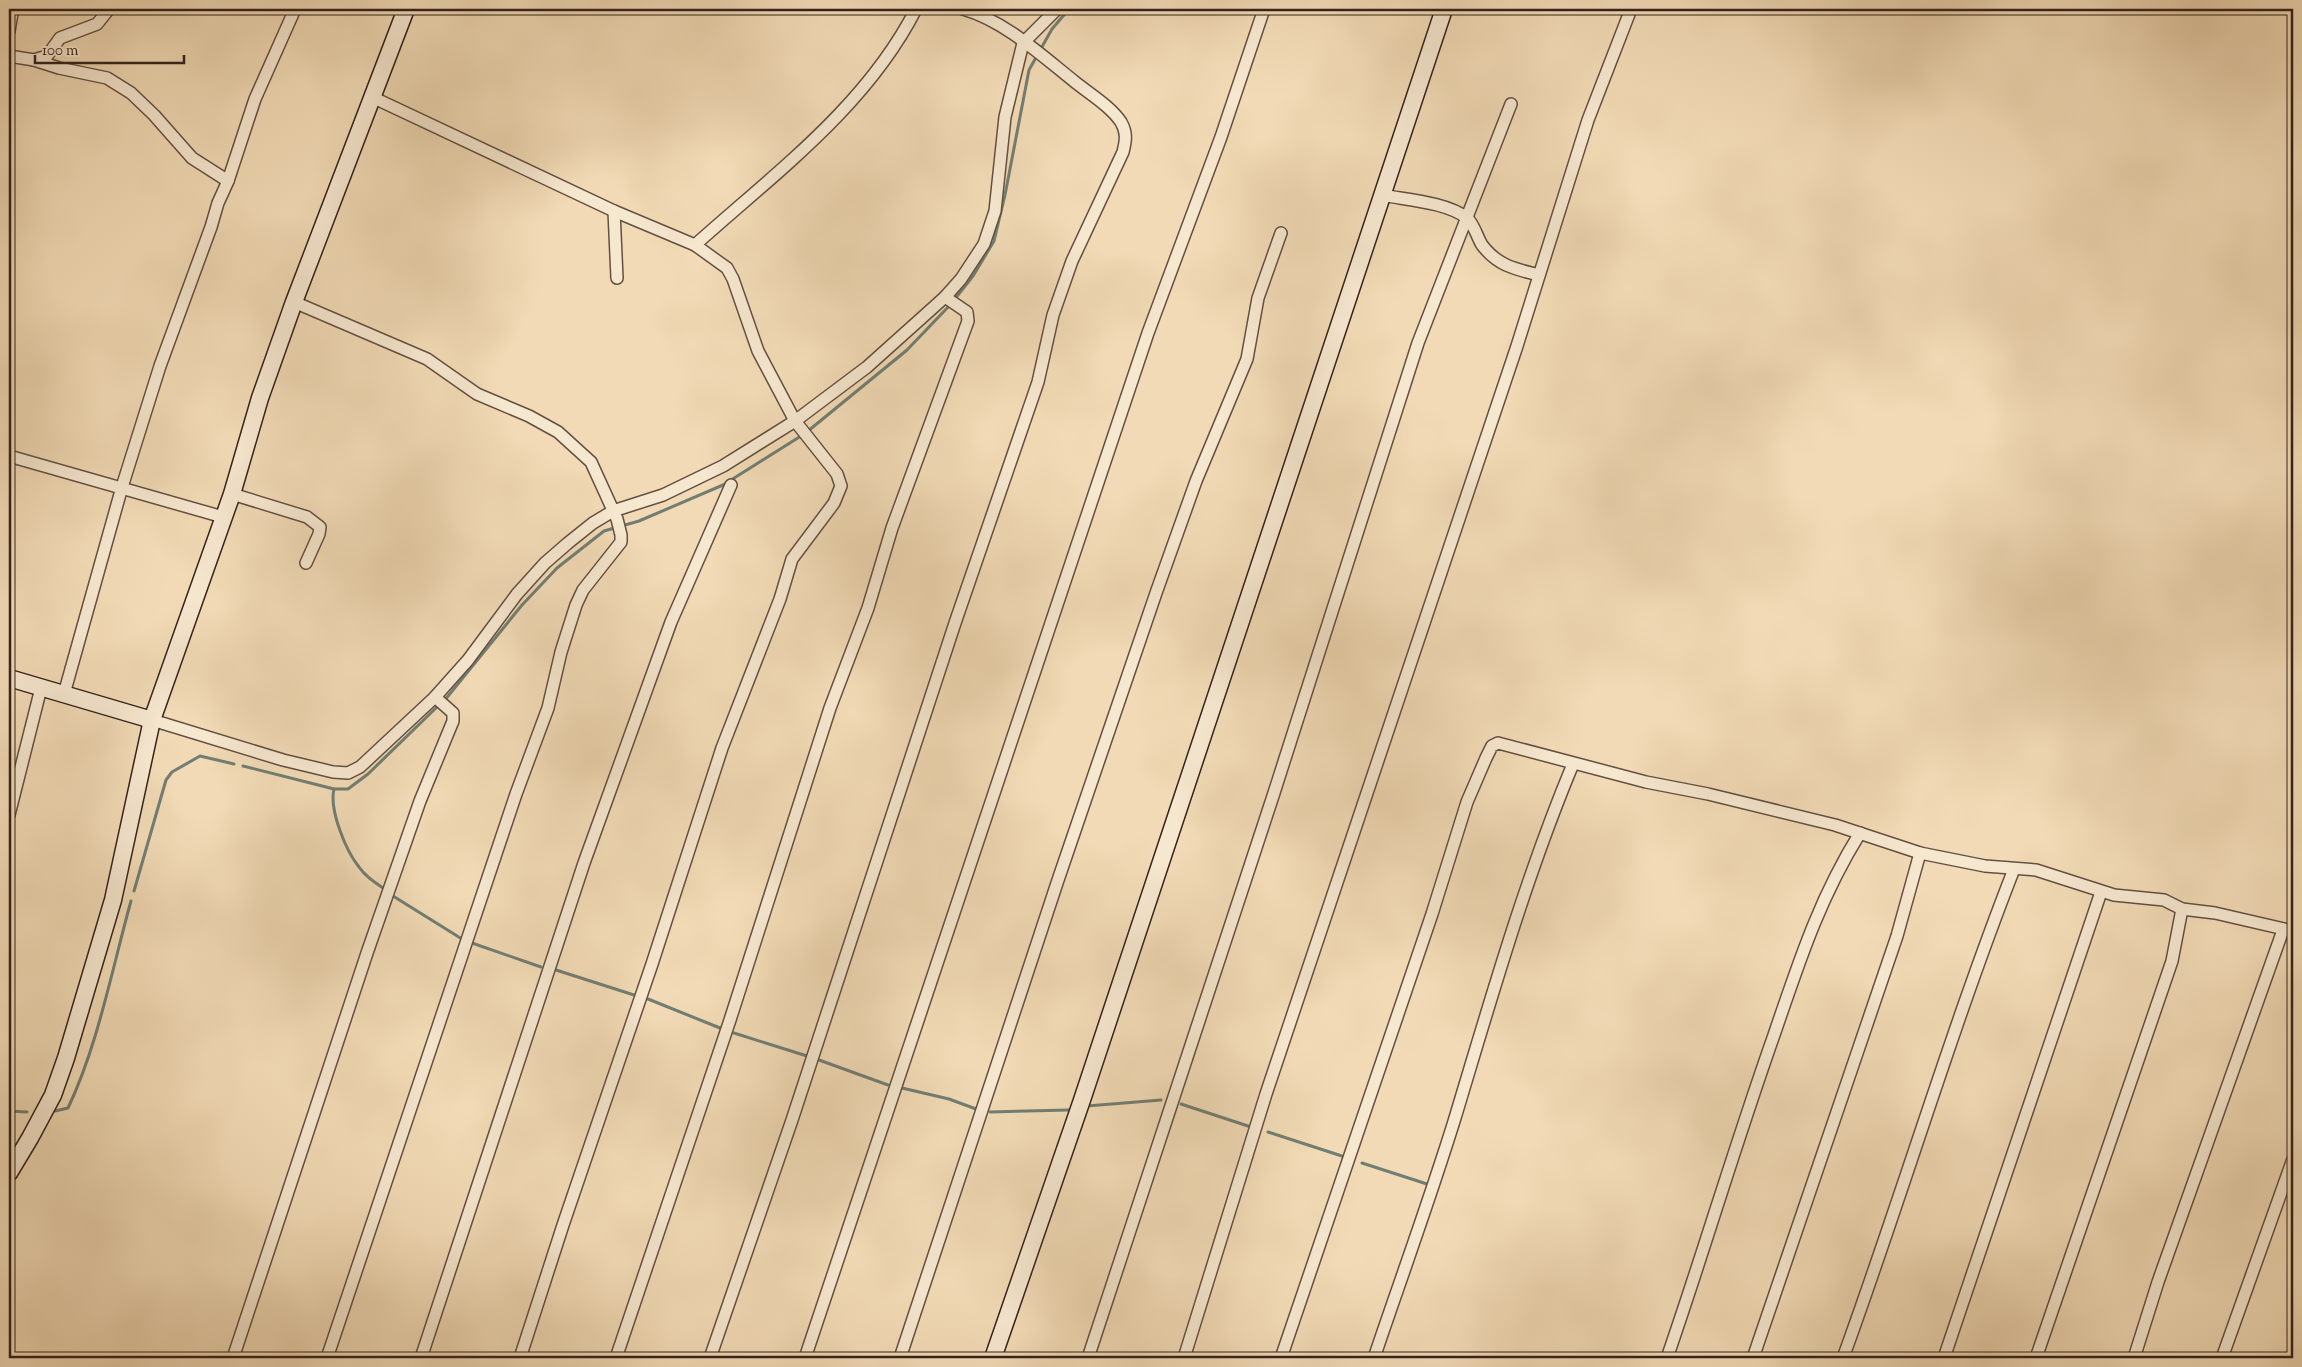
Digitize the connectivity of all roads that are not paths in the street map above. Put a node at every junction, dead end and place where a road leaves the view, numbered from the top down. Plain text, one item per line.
1 (9, 9) edge
2 (108, 9) edge
3 (295, 9) edge
4 (406, 9) edge
5 (916, 9) edge
6 (963, 9) edge
7 (1057, 9) edge
8 (1264, 9) edge
9 (1444, 9) edge
10 (1631, 9) edge
11 (9, 31) edge
12 (1023, 43) junction
13 (9, 56) edge
14 (34, 60) junction
15 (372, 97) junction
16 (1511, 104) dead end
17 (228, 181) junction
18 (1382, 195) junction
19 (614, 210) junction
20 (1468, 219) junction
21 (1281, 233) dead end
22 (695, 245) junction
23 (1539, 275) junction
24 (617, 278) dead end
25 (945, 297) junction
26 (294, 302) junction
27 (795, 421) junction
28 (9, 456) edge
29 (731, 485) dead end
30 (122, 487) junction
31 (232, 494) junction
32 (223, 517) junction
33 (617, 520) junction
34 (306, 563) dead end
35 (9, 678) edge
36 (41, 688) junction
37 (64, 694) junction
38 (441, 701) junction
39 (152, 720) junction
40 (1573, 764) junction
41 (9, 815) edge
42 (1860, 834) junction
43 (1920, 853) junction
44 (2014, 869) junction
45 (2101, 892) junction
46 (2182, 909) junction
47 (2288, 931) edge
48 (2293, 1159) edge
49 (9, 1173) edge
50 (233, 1358) edge
51 (327, 1358) edge
52 (421, 1358) edge
53 (520, 1358) edge
54 (616, 1358) edge
55 (710, 1358) edge
56 (805, 1358) edge
57 (900, 1358) edge
58 (993, 1358) edge
59 (1088, 1358) edge
60 (1184, 1358) edge
61 (1281, 1358) edge
62 (1374, 1358) edge
63 (1667, 1358) edge
64 (1753, 1358) edge
65 (1843, 1358) edge
66 (1944, 1358) edge
67 (2036, 1358) edge
68 (2134, 1358) edge
69 (2222, 1358) edge

1 - 11 street
2 - 14 street
3 - 17 street
4 - 15 street
5 - 22 street
6 - 12 street
7 - 12 street
8 - 56 street
9 - 18 street
10 - 23 street
12 - 25 street
12 - 55 street
13 - 14 street
14 - 17 street
15 - 19 street
15 - 26 street
16 - 20 street
17 - 30 street
18 - 20 street
18 - 58 street
19 - 22 street
19 - 24 street
20 - 23 street
20 - 59 street
21 - 57 street
22 - 27 street
23 - 60 street
25 - 27 street
25 - 54 street
26 - 31 street
26 - 33 street
27 - 33 street
27 - 53 street
28 - 30 street
29 - 52 street
30 - 32 street
30 - 37 street
31 - 32 street
31 - 34 street
32 - 39 street
33 - 38 street
33 - 51 street
35 - 36 street
36 - 37 street
36 - 41 street
37 - 39 street
38 - 39 street
38 - 50 street
39 - 49 street
40 - 42 street
40 - 61 street
40 - 62 street
42 - 43 street
42 - 63 street
43 - 44 street
43 - 64 street
44 - 45 street
44 - 65 street
45 - 46 street
45 - 66 street
46 - 47 street
46 - 67 street
47 - 68 street
48 - 69 street

